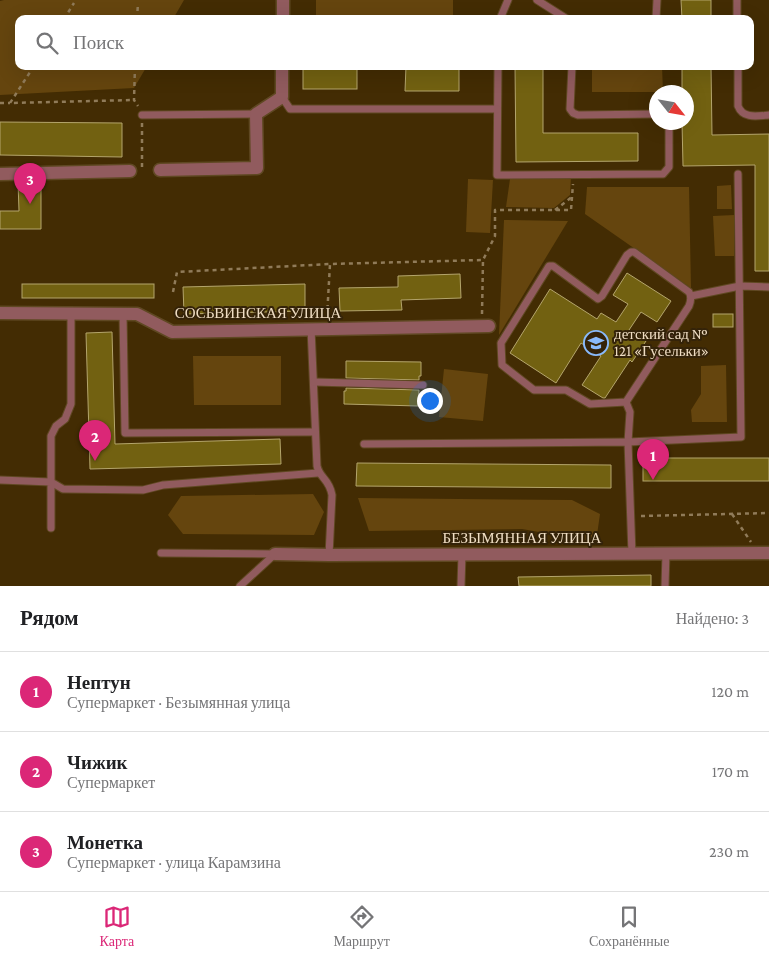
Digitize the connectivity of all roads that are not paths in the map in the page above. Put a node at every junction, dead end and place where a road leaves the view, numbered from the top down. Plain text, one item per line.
1 (283, 0) edge
2 (508, 0) edge
3 (537, 0) edge
4 (658, 0) edge
5 (737, 0) edge
6 (283, 15) edge
7 (502, 15) edge
8 (561, 15) edge
9 (656, 15) edge
10 (737, 15) edge
11 (282, 70) edge
12 (498, 70) edge
13 (572, 70) edge
14 (738, 70) edge
15 (282, 97) junction
16 (497, 109) junction
17 (256, 114) junction
18 (649, 114) edge
19 (142, 115) road end
20 (769, 115) edge
21 (669, 130) edge
22 (160, 170) dead end
23 (130, 171) road end
24 (0, 174) edge
25 (738, 174) dead end
26 (740, 286) junction
27 (769, 287) edge
28 (691, 296) junction
29 (0, 313) edge
30 (70, 314) junction
31 (123, 314) junction
32 (485, 326) road end
33 (311, 328) junction
34 (314, 382) junction
35 (423, 385) dead end
36 (626, 402) junction
37 (314, 432) junction
38 (628, 442) junction
39 (364, 444) dead end
40 (318, 473) junction
41 (0, 480) edge
42 (52, 482) junction
43 (51, 528) dead end
44 (666, 553) junction
45 (764, 553) edge
46 (161, 554) dead end
47 (275, 554) junction
48 (462, 554) junction
49 (632, 554) junction
50 (329, 555) junction
51 (240, 586) edge
52 (461, 586) edge
53 (665, 586) edge

1 - 6 street
2 - 7 lane
3 - 8 lane
4 - 9 lane
5 - 10 lane
11 - 15 street
12 - 16 lane
13 - 18 lane
14 - 20 lane
15 - 16 lane
15 - 17 street
16 - 21 lane
17 - 19 lane
17 - 22 street
23 - 24 street
25 - 26 lane
26 - 27 lane
26 - 28 lane
26 - 38 lane
28 - 36 lane
28 - 36 lane
29 - 30 street, СОСЬВИНСКАЯ УЛИЦА
30 - 31 street, СОСЬВИНСКАЯ УЛИЦА
30 - 42 lane
31 - 33 street, СОСЬВИНСКАЯ УЛИЦА
31 - 37 lane
32 - 33 street, СОСЬВИНСКАЯ УЛИЦА
33 - 34 lane
34 - 35 lane
34 - 37 lane
36 - 38 lane
37 - 40 lane
38 - 39 lane
38 - 49 lane
40 - 42 lane
40 - 50 lane
41 - 42 lane
42 - 43 lane
44 - 45 street, БЕЗЫМЯННАЯ УЛИЦА
44 - 49 street, БЕЗЫМЯННАЯ УЛИЦА
44 - 53 lane
46 - 47 lane
47 - 50 street, БЕЗЫМЯННАЯ УЛИЦА
47 - 51 lane
48 - 49 street, БЕЗЫМЯННАЯ УЛИЦА
48 - 50 street, БЕЗЫМЯННАЯ УЛИЦА
48 - 52 lane

